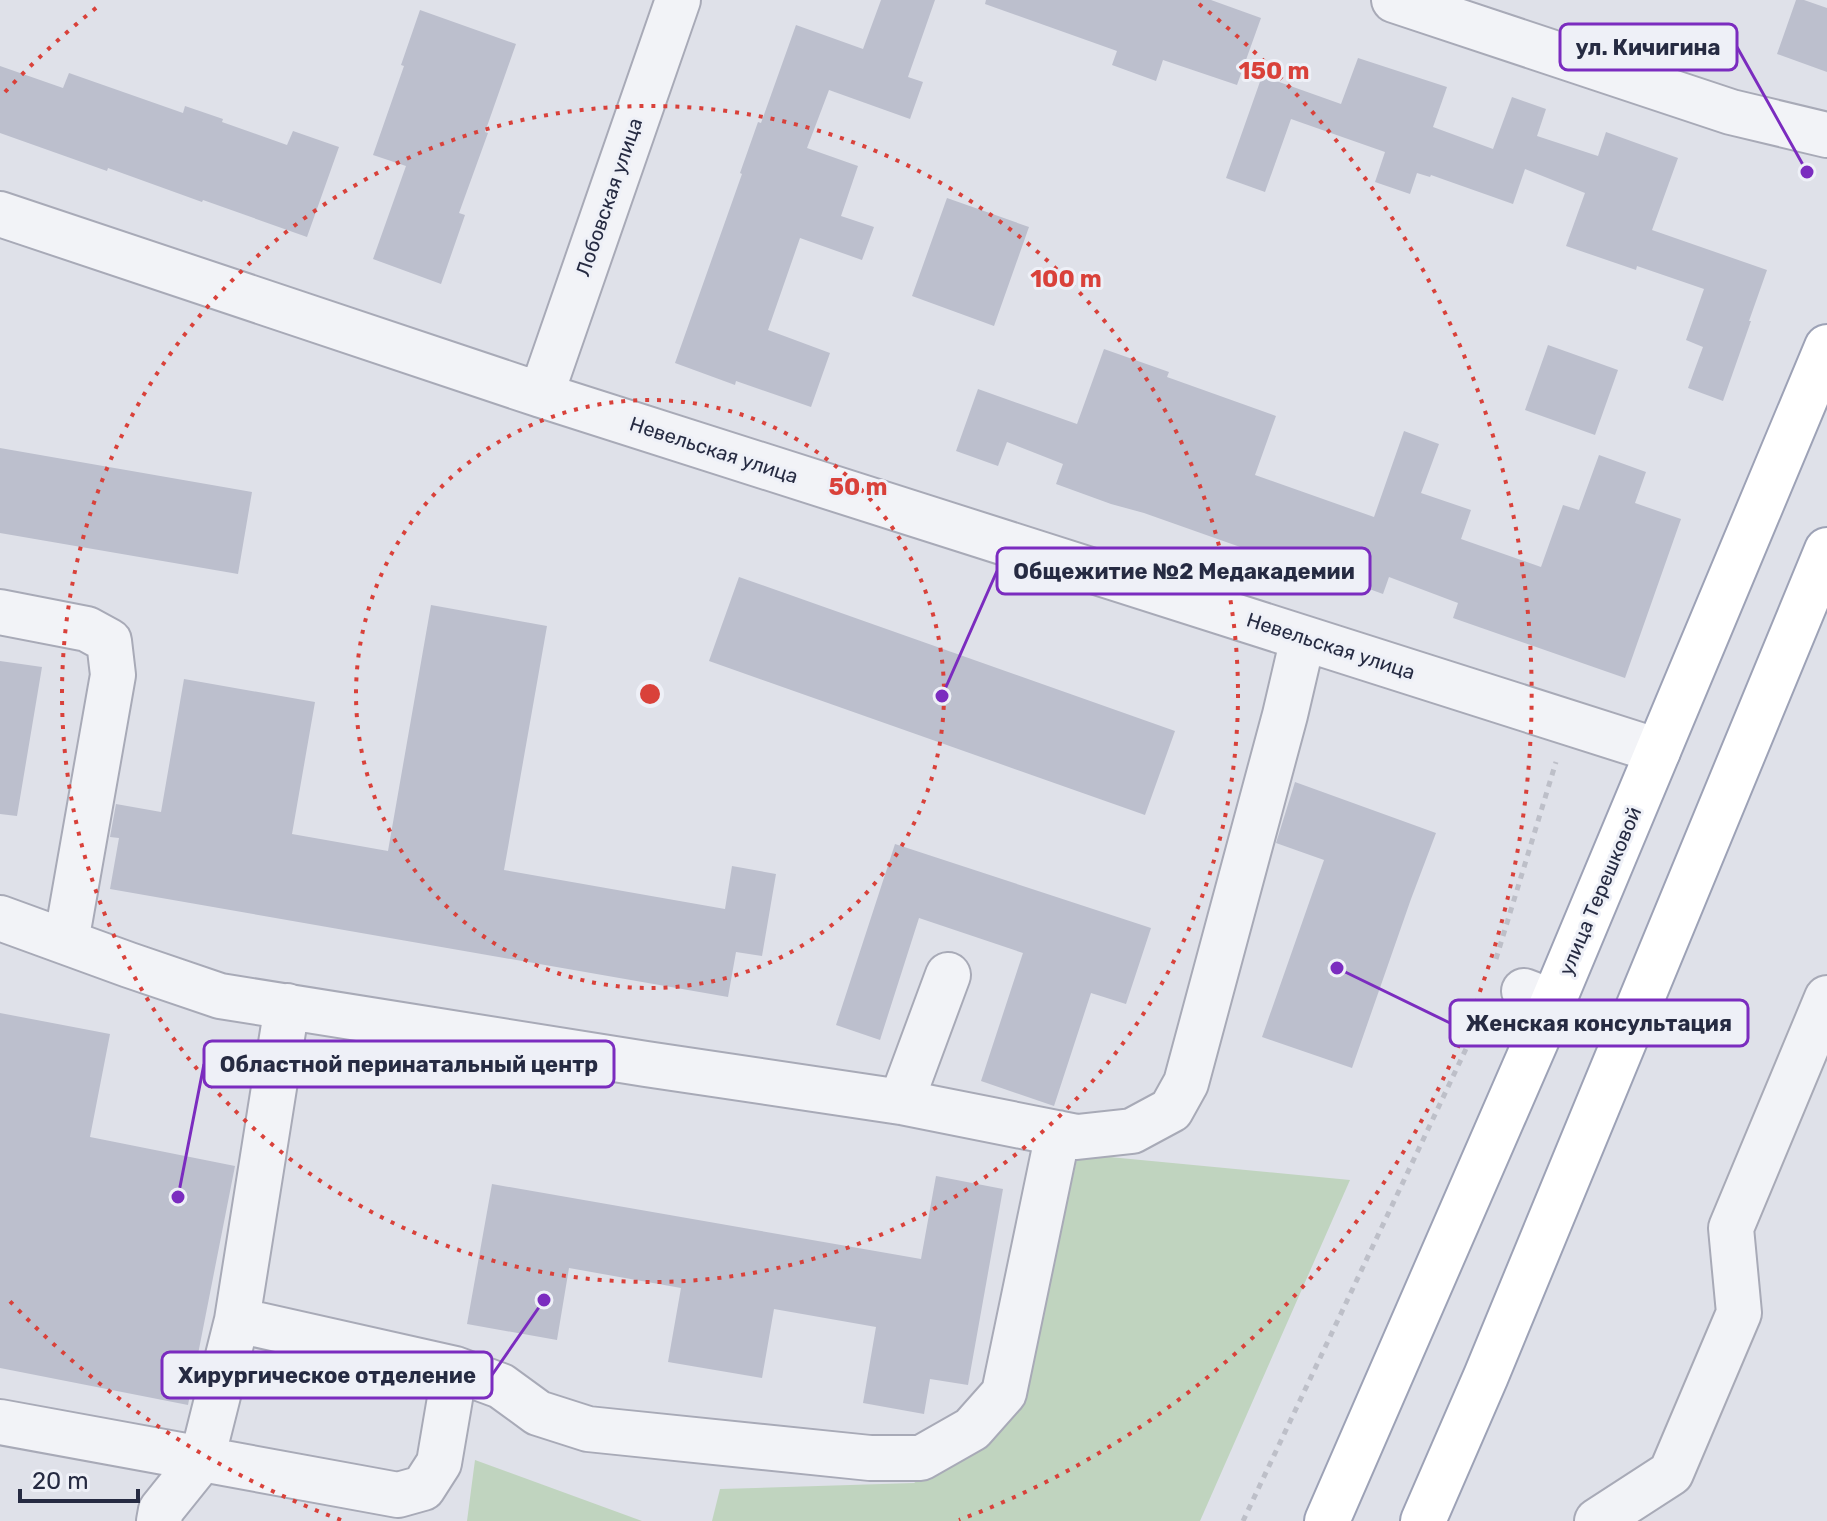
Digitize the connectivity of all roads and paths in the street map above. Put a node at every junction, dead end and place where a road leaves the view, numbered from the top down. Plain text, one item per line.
1 (678, 0) edge
2 (1394, 0) edge
3 (1827, 135) edge
4 (0, 214) edge
5 (1827, 347) edge
6 (541, 395) junction
7 (1827, 550) edge
8 (0, 612) edge
9 (1303, 638) junction
10 (1569, 722) junction
11 (1658, 751) junction
12 (0, 918) edge
13 (66, 942) junction
14 (948, 975) dead end
15 (1515, 985) junction
16 (1827, 998) edge
17 (287, 1006) junction
18 (901, 1102) junction
19 (1058, 1133) junction
20 (237, 1320) junction
21 (455, 1369) junction
22 (0, 1422) edge
23 (202, 1459) junction
24 (159, 1521) edge
25 (1243, 1521) edge
26 (1327, 1521) edge
27 (1423, 1521) edge
28 (1597, 1521) edge

1 - 6 street, Лобовская улица
2 - 3 street
4 - 6 street, Невельская улица
5 - 11 main road, улица Терешковой
6 - 9 street, Невельская улица
7 - 27 main road
8 - 13 street
9 - 10 street, Невельская улица
9 - 19 street
10 - 11 street, Невельская улица
10 - 15 path
11 - 15 main road, улица Терешковой
12 - 13 street
13 - 17 street
14 - 18 street
15 - 25 path
15 - 26 main road, улица Терешковой
16 - 28 street
17 - 18 street
17 - 20 street
18 - 19 street
19 - 21 street
20 - 21 street
20 - 23 street
21 - 23 street
22 - 23 street
23 - 24 street

